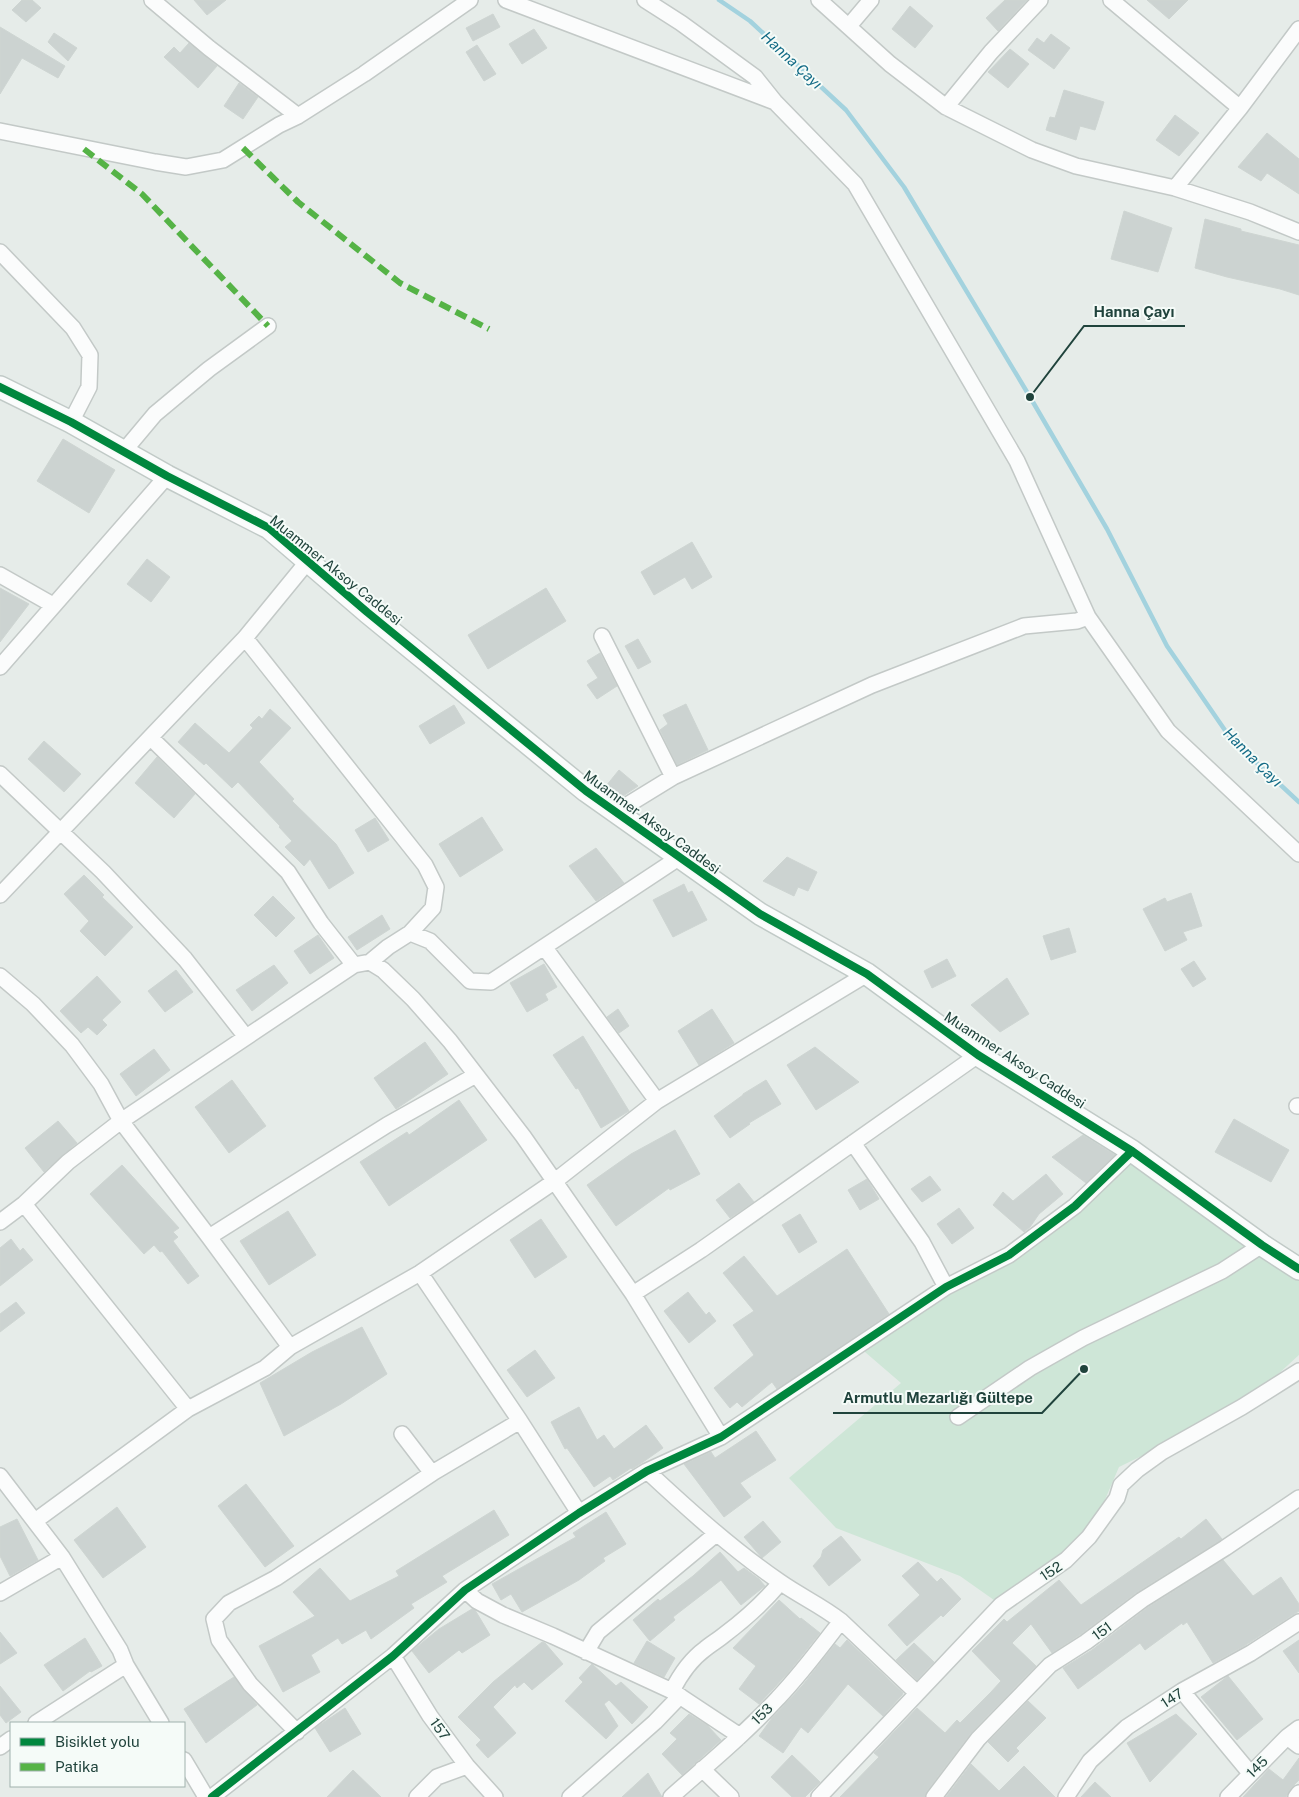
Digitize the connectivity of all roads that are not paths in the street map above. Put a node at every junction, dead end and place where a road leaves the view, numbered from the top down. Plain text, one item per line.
1 (152, 0) edge
2 (470, 0) edge
3 (506, 0) edge
4 (645, 0) edge
5 (819, 0) edge
6 (871, 0) edge
7 (1040, 0) edge
8 (1111, 0) edge
9 (849, 26) junction
10 (1299, 30) edge
11 (775, 102) junction
12 (946, 107) junction
13 (1240, 108) junction
14 (298, 116) junction
15 (0, 131) edge
16 (1175, 188) junction
17 (1299, 232) edge
18 (0, 252) edge
19 (268, 326) dead end
20 (0, 386) edge
21 (71, 422) junction
22 (124, 452) junction
23 (167, 476) junction
24 (308, 561) junction
25 (0, 575) edge
26 (53, 605) junction
27 (1088, 617) junction
28 (602, 636) dead end
29 (245, 638) junction
30 (0, 667) edge
31 (151, 738) junction
32 (0, 774) edge
33 (673, 777) junction
34 (616, 812) junction
35 (61, 830) junction
36 (1299, 854) edge
37 (680, 857) junction
38 (0, 895) edge
39 (410, 933) junction
40 (545, 948) junction
41 (370, 962) junction
42 (354, 965) junction
43 (867, 974) junction
44 (0, 976) edge
45 (246, 1037) junction
46 (978, 1055) junction
47 (476, 1075) junction
48 (657, 1101) junction
49 (121, 1121) junction
50 (854, 1143) junction
51 (1132, 1151) junction
52 (555, 1182) junction
53 (24, 1204) junction
54 (0, 1222) edge
55 (209, 1237) junction
56 (1262, 1245) junction
57 (1299, 1269) edge
58 (420, 1273) junction
59 (946, 1287) junction
60 (633, 1294) junction
61 (290, 1347) junction
62 (1299, 1371) edge
63 (188, 1409) junction
64 (958, 1417) dead end
65 (520, 1421) junction
66 (402, 1434) dead end
67 (721, 1437) junction
68 (647, 1471) junction
69 (434, 1472) junction
70 (0, 1476) edge
71 (1299, 1498) edge
72 (579, 1513) junction
73 (35, 1521) junction
74 (716, 1534) junction
75 (62, 1557) junction
76 (780, 1583) junction
77 (465, 1590) junction
78 (0, 1593) edge
79 (841, 1621) junction
80 (1299, 1622) edge
81 (586, 1652) junction
82 (394, 1656) junction
83 (126, 1665) junction
84 (1182, 1691) junction
85 (676, 1693) junction
86 (917, 1693) junction
87 (38, 1722) edge
88 (160, 1722) edge
89 (297, 1732) junction
90 (1293, 1732) edge
91 (740, 1736) junction
92 (1299, 1746) edge
93 (185, 1762) edge
94 (467, 1766) junction
95 (702, 1769) junction
96 (1250, 1774) junction
97 (1299, 1793) edge
98 (206, 1797) edge
99 (212, 1797) edge
100 (417, 1797) edge
101 (495, 1797) edge
102 (570, 1797) edge
103 (671, 1797) edge
104 (732, 1797) edge
105 (818, 1797) edge
106 (934, 1797) edge
107 (1066, 1797) edge
108 (1228, 1797) edge
109 (1296, 1797) edge

1 - 14 street
2 - 14 street
3 - 11 street
4 - 11 street
5 - 9 street
6 - 9 street
7 - 12 street
8 - 13 street
9 - 12 street
10 - 13 street
11 - 27 street
12 - 16 street
13 - 16 street
14 - 15 street
16 - 17 street
18 - 21 street
19 - 22 street
20 - 21 street, Muammer Aksoy Caddesi
21 - 22 street, Muammer Aksoy Caddesi
22 - 23 street, Muammer Aksoy Caddesi
23 - 24 street, Muammer Aksoy Caddesi
23 - 26 street
24 - 29 street
24 - 34 street, Muammer Aksoy Caddesi
25 - 26 street
26 - 30 street
27 - 33 street
27 - 36 street
28 - 33 street
29 - 31 street
29 - 39 street
31 - 35 street
31 - 42 street
32 - 35 street
33 - 34 street
34 - 37 street, Muammer Aksoy Caddesi
35 - 38 street
35 - 45 street
37 - 40 street
37 - 43 street, Muammer Aksoy Caddesi
39 - 40 street
39 - 41 street
40 - 48 street
41 - 42 street
41 - 47 street
42 - 45 street
43 - 46 street, Muammer Aksoy Caddesi
43 - 48 street
44 - 49 street
45 - 49 street
46 - 50 street
46 - 51 street, Muammer Aksoy Caddesi
47 - 52 street
47 - 55 street
48 - 52 street
49 - 53 street
49 - 55 street
50 - 59 street
50 - 60 street
51 - 56 street, Muammer Aksoy Caddesi
51 - 59 street
52 - 58 street
52 - 60 street
53 - 54 street
53 - 63 street
55 - 61 street
56 - 57 street, Muammer Aksoy Caddesi
56 - 64 street
58 - 61 street
58 - 65 street
59 - 67 street
60 - 67 street
61 - 63 street
62 - 86 street, 152
63 - 73 street
65 - 69 street
65 - 72 street
66 - 69 street
67 - 68 street
68 - 72 street
68 - 74 street
69 - 89 street
70 - 73 street
71 - 106 street, 151
72 - 77 street
73 - 75 street
74 - 76 street
74 - 81 street
75 - 78 street
75 - 83 street
76 - 79 street
76 - 85 street
77 - 81 street
77 - 82 street
79 - 86 street
79 - 91 street, 153
80 - 84 street, 147
81 - 85 street
82 - 89 street
82 - 94 street, 157
83 - 87 street
83 - 88 street
84 - 96 street
84 - 107 street, 147
85 - 91 street
85 - 102 street
86 - 105 street, 152
89 - 99 street
90 - 92 street
90 - 96 street, 145
91 - 95 street, 153
93 - 98 street
94 - 100 street
94 - 101 street, 157
95 - 103 street, 153
95 - 104 street
96 - 108 street, 145
97 - 109 street

